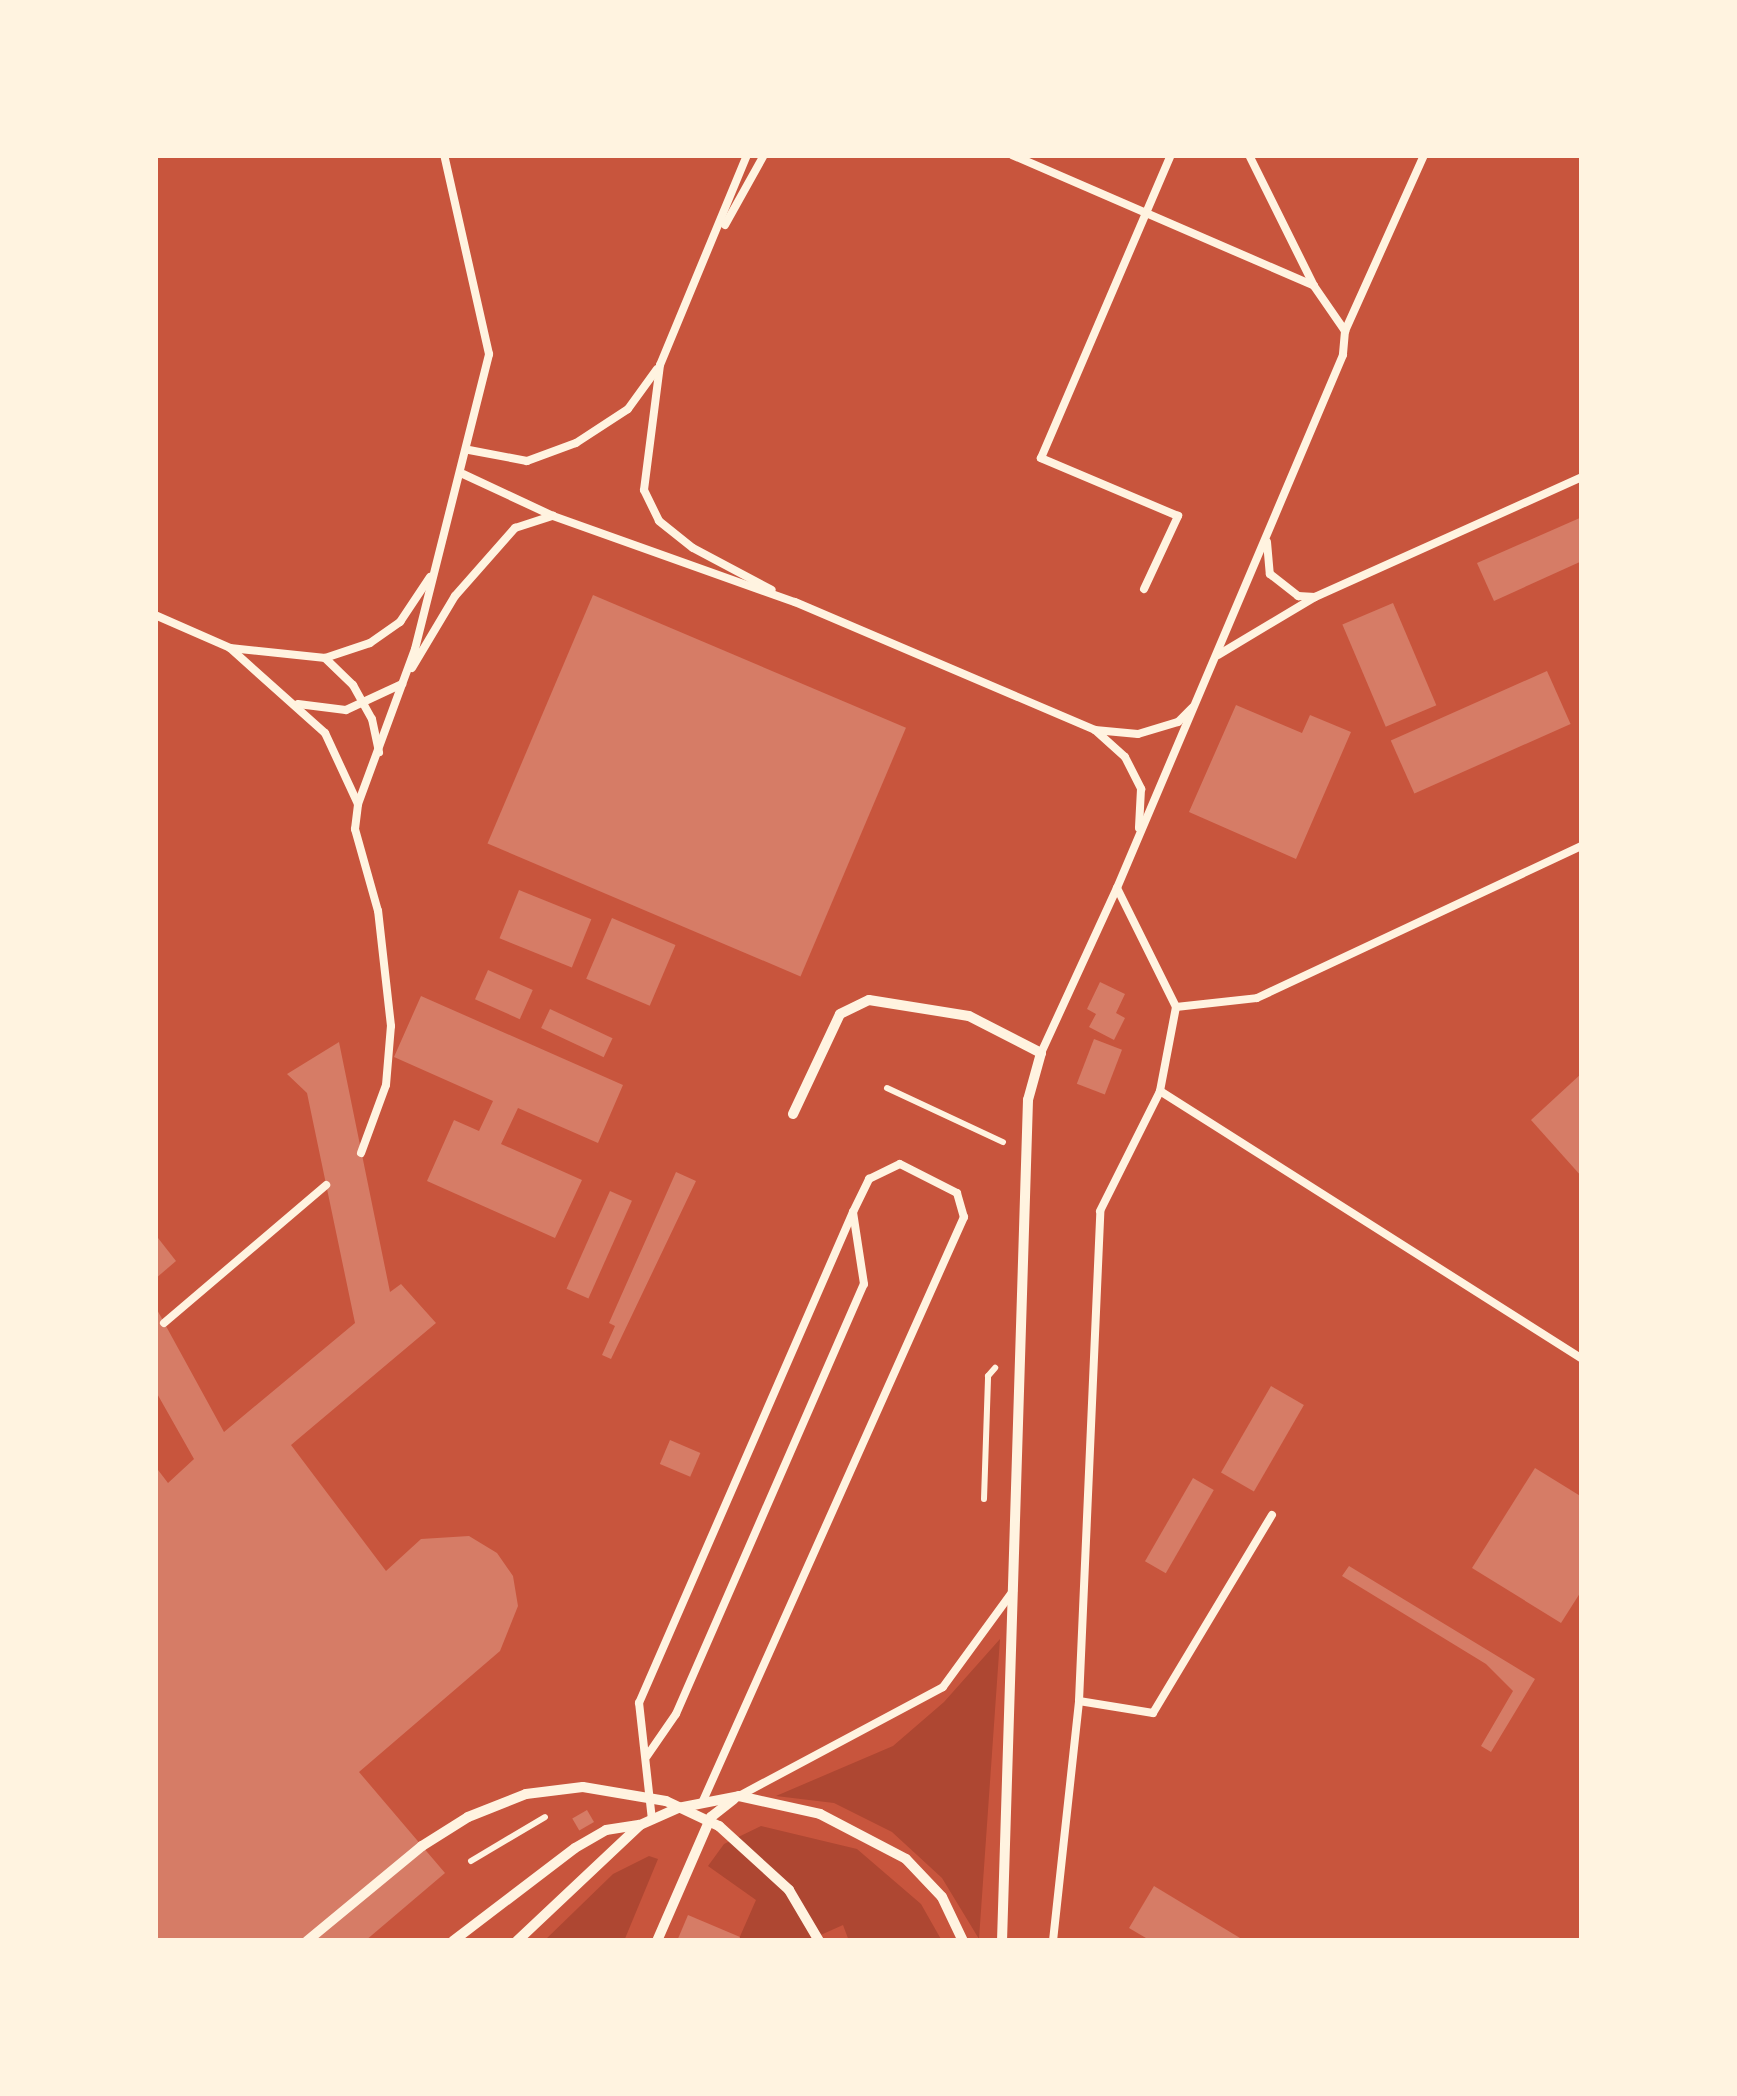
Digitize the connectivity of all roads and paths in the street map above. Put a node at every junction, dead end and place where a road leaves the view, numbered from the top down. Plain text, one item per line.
1 (444, 155) edge
2 (747, 155) edge
3 (764, 155) edge
4 (1012, 155) edge
5 (1171, 155) edge
6 (1249, 155) edge
7 (1424, 155) edge
8 (1146, 213) junction
9 (711, 249) junction
10 (1314, 286) junction
11 (1345, 332) junction
12 (660, 365) junction
13 (470, 450) junction
14 (463, 474) junction
15 (1582, 477) edge
16 (553, 516) junction
17 (1268, 532) junction
18 (440, 555) junction
19 (1144, 589) dead end
20 (1315, 596) junction
21 (795, 602) junction
22 (155, 615) edge
23 (230, 648) junction
24 (1216, 656) junction
25 (325, 658) junction
26 (403, 684) junction
27 (1198, 700) junction
28 (363, 702) junction
29 (294, 703) junction
30 (1095, 730) junction
31 (378, 752) junction
32 (358, 804) junction
33 (1138, 840) junction
34 (1582, 846) edge
35 (1117, 888) junction
36 (1176, 1006) junction
37 (1042, 1053) junction
38 (888, 1088) dead end
39 (1160, 1091) junction
40 (793, 1114) dead end
41 (361, 1152) dead end
42 (1003, 1159) dead end
43 (326, 1185) dead end
44 (853, 1212) junction
45 (164, 1323) dead end
46 (997, 1348) dead end
47 (1582, 1359) edge
48 (984, 1499) dead end
49 (1272, 1514) dead end
50 (1013, 1591) junction
51 (1079, 1701) junction
52 (647, 1756) junction
53 (739, 1796) junction
54 (702, 1803) junction
55 (645, 1823) junction
56 (818, 1938) edge
57 (307, 1941) edge
58 (453, 1941) edge
59 (517, 1941) edge
60 (656, 1941) edge
61 (963, 1941) edge
62 (1002, 1941) edge
63 (1053, 1941) edge

1 - 13 lane
2 - 9 lane
3 - 9 lane
4 - 8 lane
5 - 8 lane
6 - 10 lane
7 - 11 lane
8 - 10 lane
8 - 19 lane
9 - 12 lane
10 - 11 lane
11 - 17 lane
12 - 13 lane
12 - 21 lane
13 - 14 lane
14 - 16 lane
14 - 18 lane
15 - 20 lane
16 - 21 lane
16 - 26 lane
17 - 20 lane
17 - 24 lane
18 - 25 lane
18 - 26 lane
20 - 24 lane
21 - 30 lane
22 - 23 lane
23 - 25 lane
23 - 29 lane
24 - 27 lane
25 - 28 lane
26 - 28 lane
26 - 31 lane
27 - 30 lane
27 - 33 lane
28 - 29 lane
28 - 31 lane
29 - 32 lane
30 - 33 lane
31 - 32 lane
32 - 41 lane
33 - 35 lane
34 - 36 lane
35 - 36 lane
35 - 37 lane
36 - 39 lane
37 - 40 street
37 - 50 street
38 - 42 path
39 - 47 lane
39 - 51 lane
43 - 45 lane
44 - 52 lane
44 - 52 lane
44 - 54 lane
46 - 48 path
49 - 51 lane
50 - 53 lane
50 - 62 street
51 - 63 lane
52 - 55 lane
53 - 54 street
53 - 60 street
53 - 61 street
54 - 55 street
55 - 58 street
55 - 59 street
56 - 57 street

